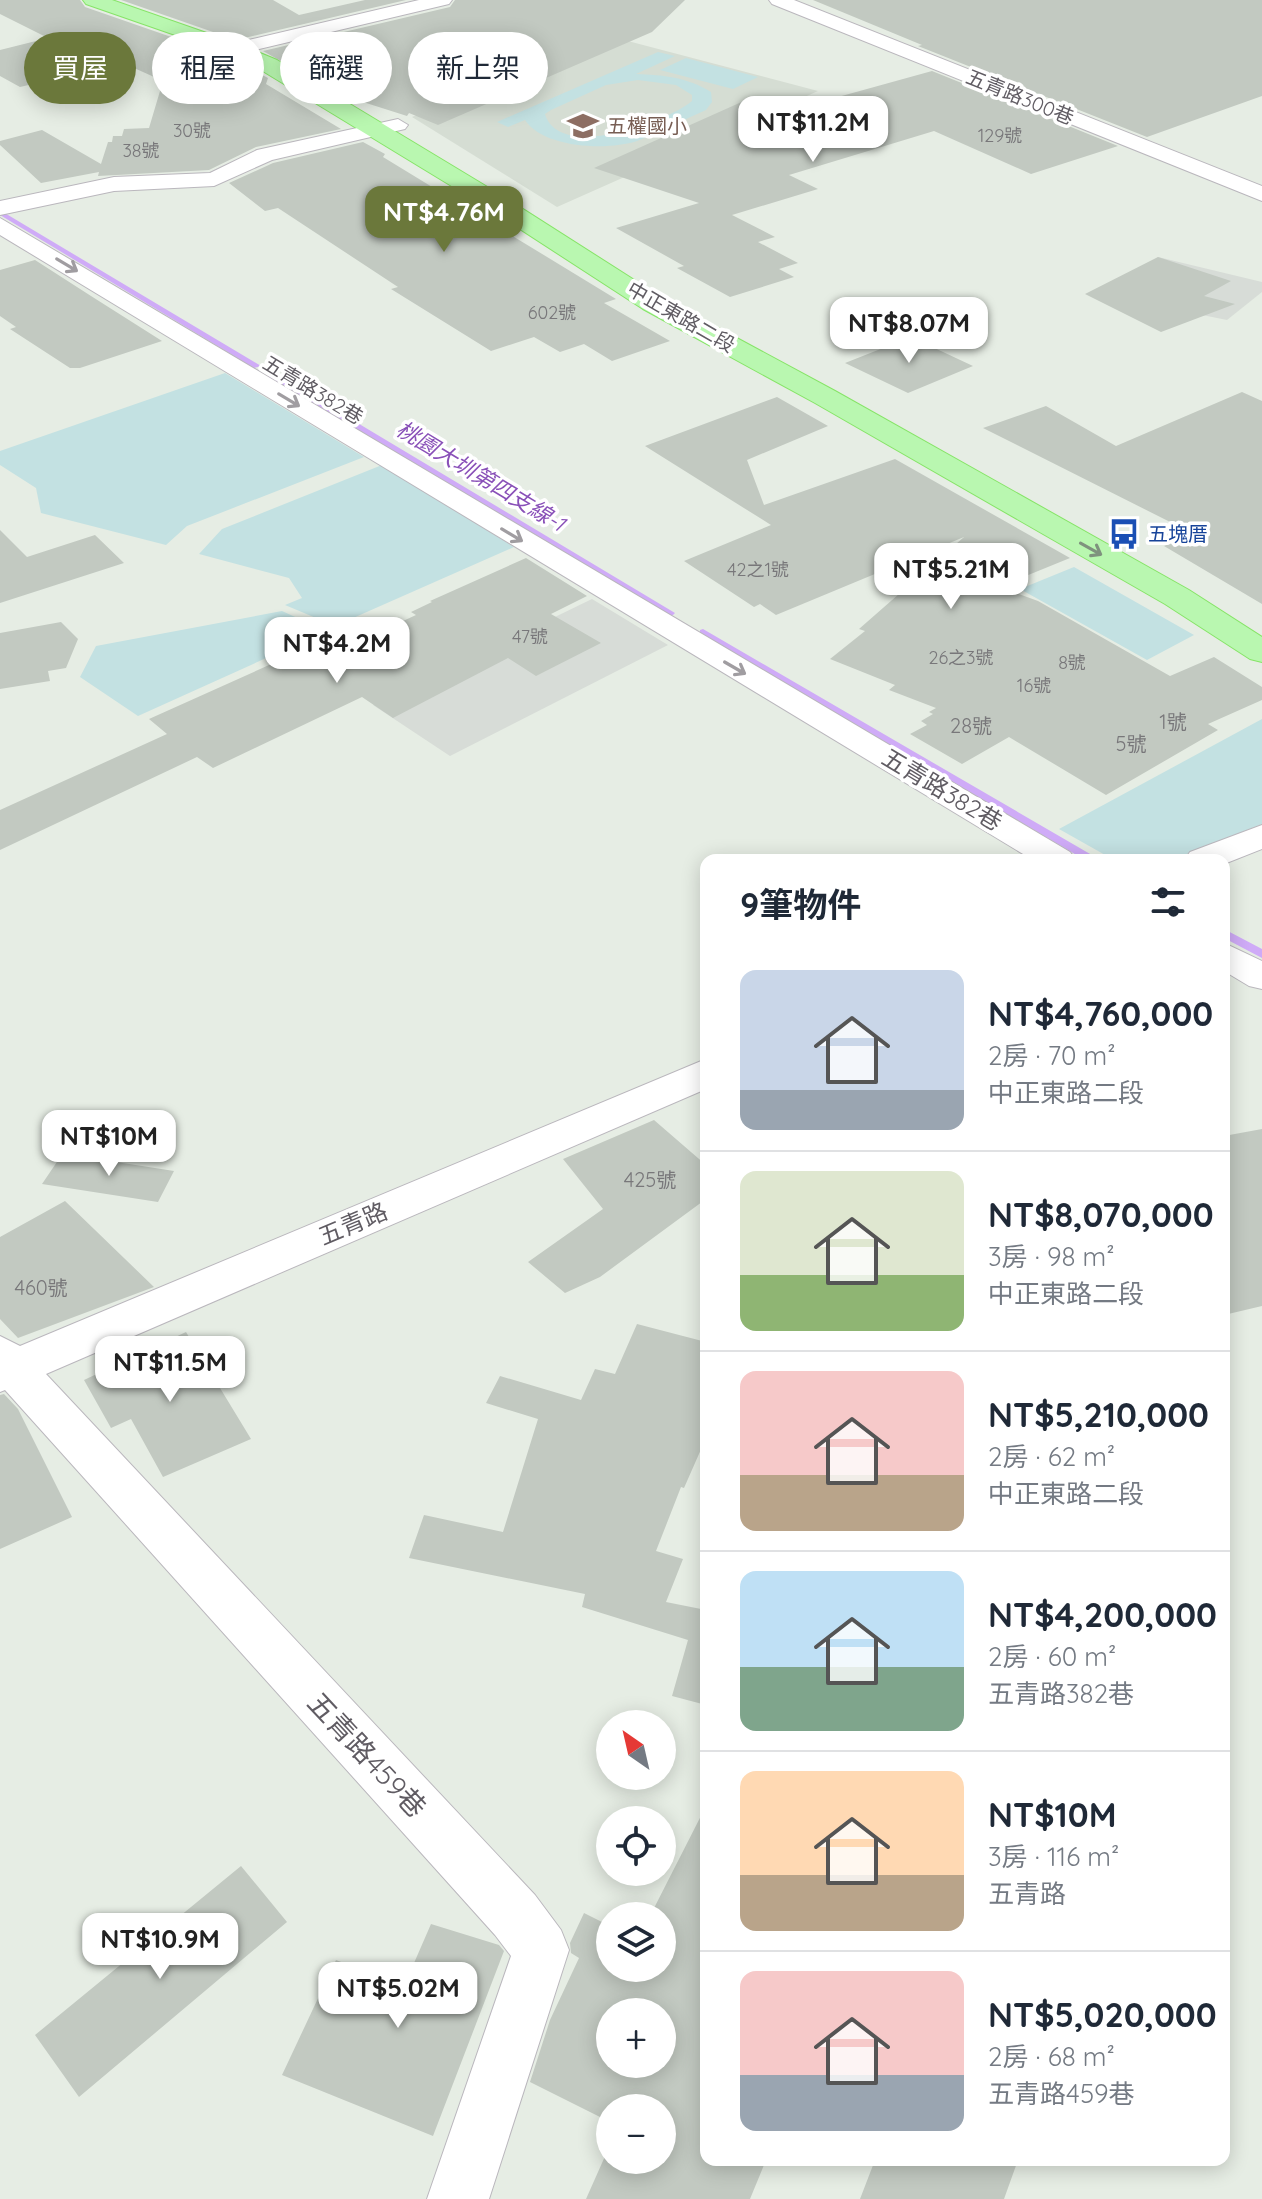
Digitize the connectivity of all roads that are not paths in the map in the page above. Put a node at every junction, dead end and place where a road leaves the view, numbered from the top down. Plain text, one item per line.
1 (93, 0) edge
2 (124, 0) edge
3 (443, 0) edge
4 (778, 0) edge
5 (416, 2) edge
6 (197, 32) edge
7 (207, 32) edge
8 (264, 41) edge
9 (264, 61) edge
10 (388, 127) junction
11 (1262, 194) edge
12 (2, 210) edge
13 (260, 371) junction
14 (700, 618) junction
15 (1262, 626) edge
16 (672, 631) junction
17 (755, 650) dead end
18 (1262, 652) edge
19 (1262, 836) edge
20 (1049, 854) edge
21 (1217, 854) edge
22 (1230, 958) edge
23 (1262, 977) edge
24 (700, 1075) edge
25 (4, 1365) edge
26 (458, 2199) edge

1 - 6 main road, 中正東路二段
2 - 7 main road, 中正東路二段
3 - 5 street
4 - 11 street, 五青路300巷
5 - 8 street
9 - 10 main road, 中正東路二段
10 - 12 street
10 - 15 main road, 中正東路二段
10 -> 18 main road, 中正東路二段
12 - 13 street, 五青路382巷
13 - 14 street, 五青路382巷
13 -> 16 street, 五青路382巷
14 - 16 street
14 - 17 street, 五青路382巷
16 -> 20 street, 五青路382巷
19 - 21 street
22 - 23 street
24 - 25 street, 五青路
25 - 26 street, 五青路459巷

